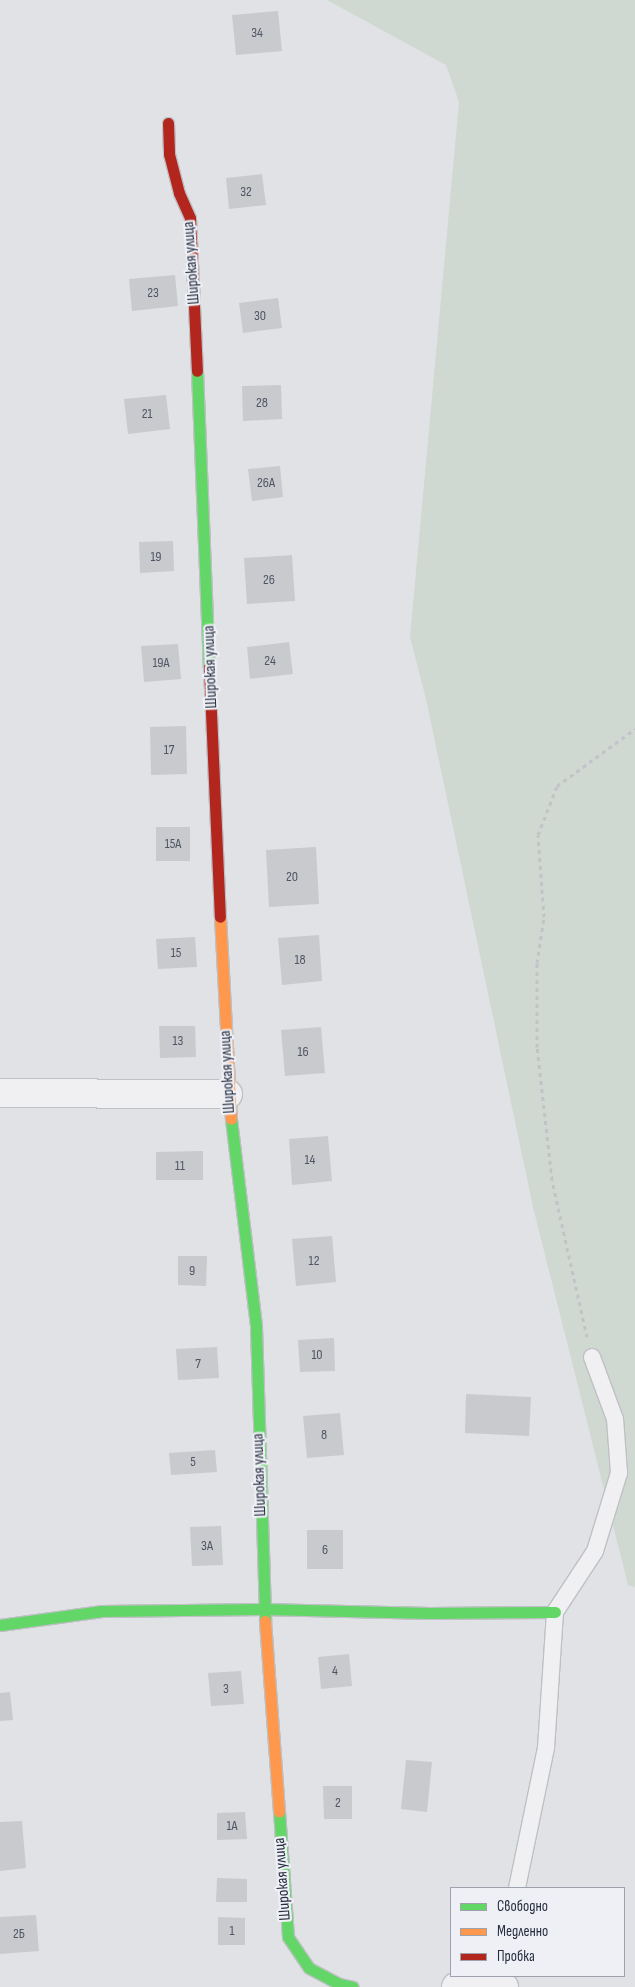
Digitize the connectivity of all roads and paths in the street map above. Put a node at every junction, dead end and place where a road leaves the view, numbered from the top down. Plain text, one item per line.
1 (168, 122) dead end
2 (635, 729) edge
3 (0, 1093) edge
4 (228, 1094) junction
5 (592, 1357) joint
6 (264, 1609) junction
7 (555, 1612) junction
8 (0, 1625) edge
9 (517, 1887) edge
10 (494, 1980) edge
11 (340, 1986) edge
12 (456, 1987) edge

1 - 4 street, Широкая улица
2 - 5 path
3 - 4 street
4 - 6 street, Широкая улица
5 - 7 lane
6 - 7 street
6 - 8 street
6 - 11 street, Широкая улица
7 - 9 lane
10 - 12 street

